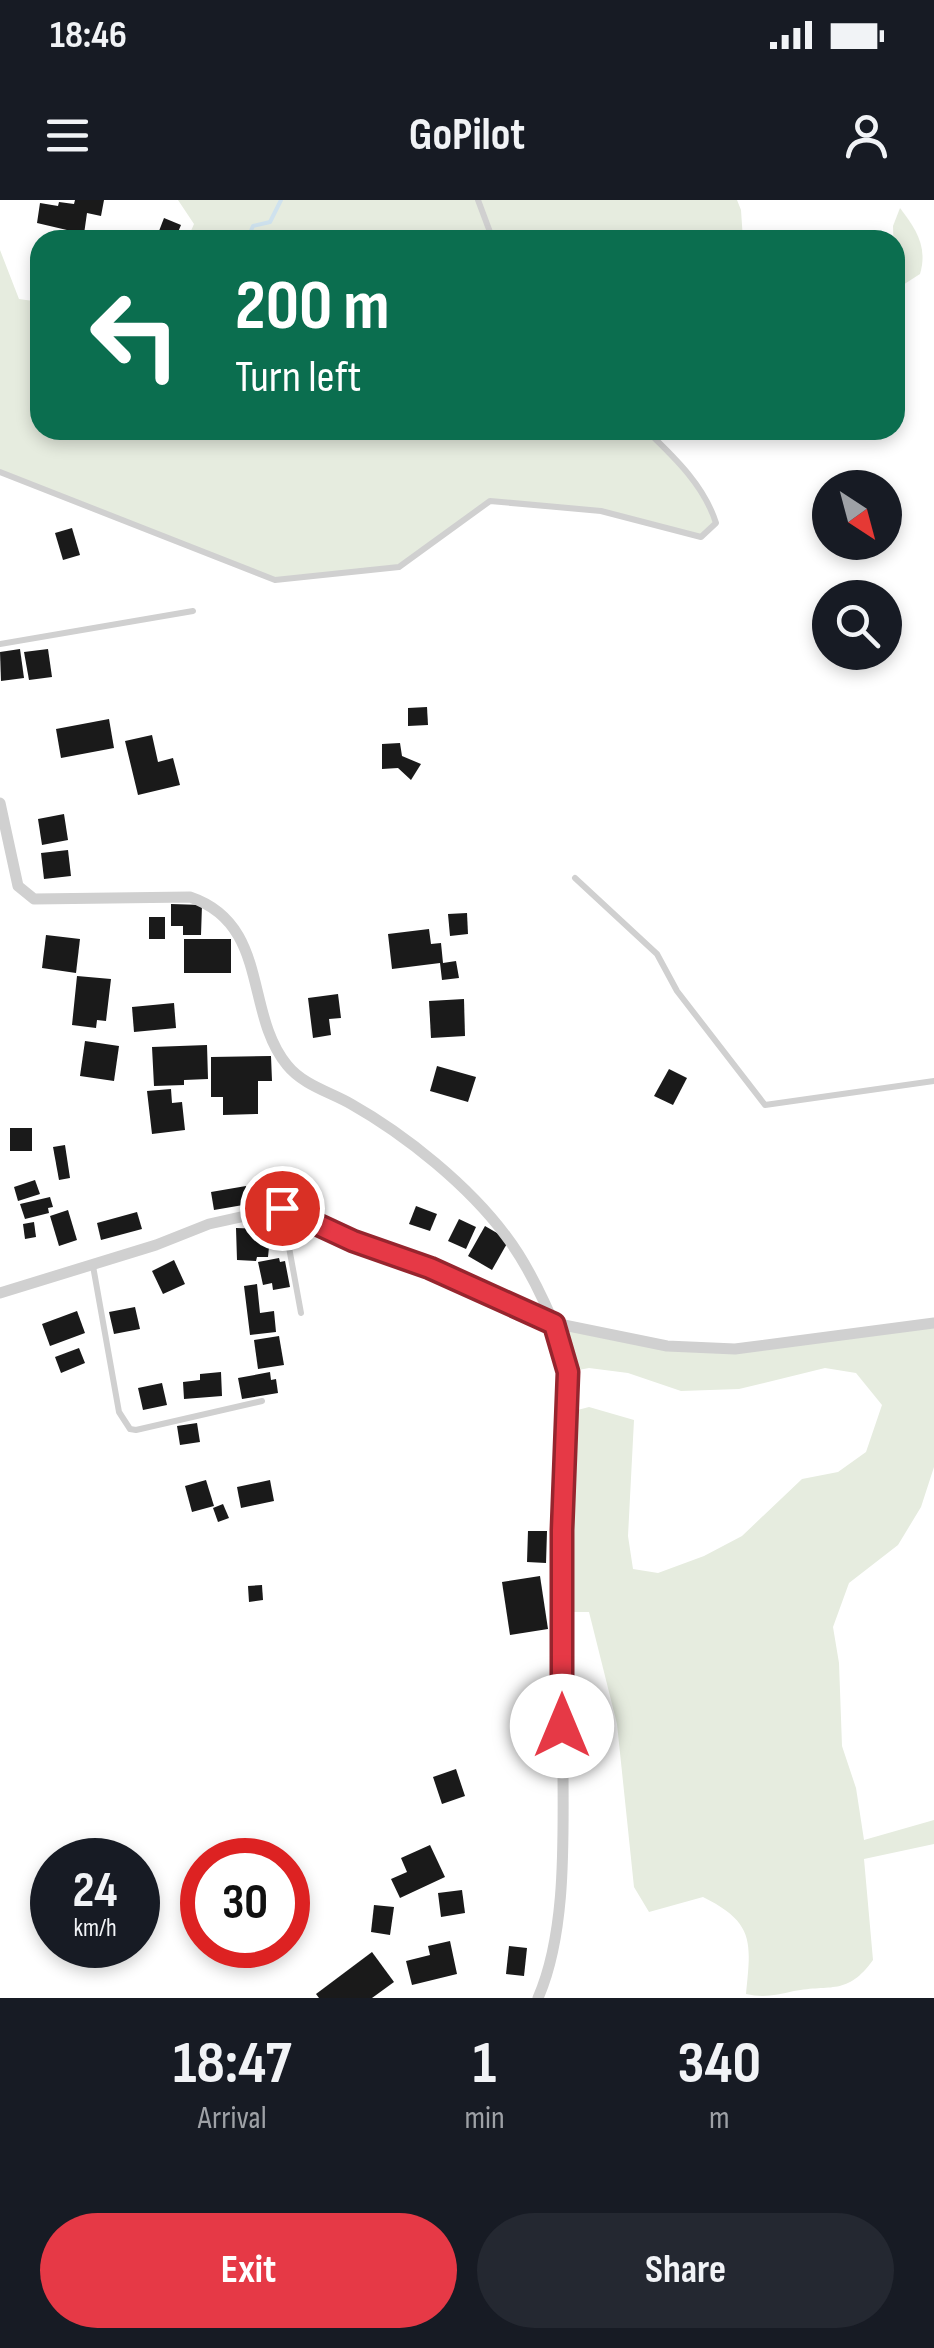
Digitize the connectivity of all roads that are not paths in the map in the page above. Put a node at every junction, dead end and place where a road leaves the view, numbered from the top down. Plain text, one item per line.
1 (478, 200) edge
2 (489, 230) edge
3 (656, 440) edge
4 (0, 472) edge
5 (193, 611) dead end
6 (0, 644) edge
7 (0, 803) edge
8 (575, 878) dead end
9 (934, 1081) edge
10 (282, 1208) junction
11 (93, 1264) junction
12 (0, 1292) edge
13 (301, 1312) dead end
14 (554, 1324) junction
15 (934, 1324) edge
16 (262, 1402) dead end
17 (538, 1998) edge

1 - 2 lane
3 - 4 lane
5 - 6 lane
7 - 14 street
8 - 9 lane
10 - 11 street
10 - 13 lane
10 - 14 street
11 - 12 street
11 - 16 lane
14 - 15 street
14 - 17 street

